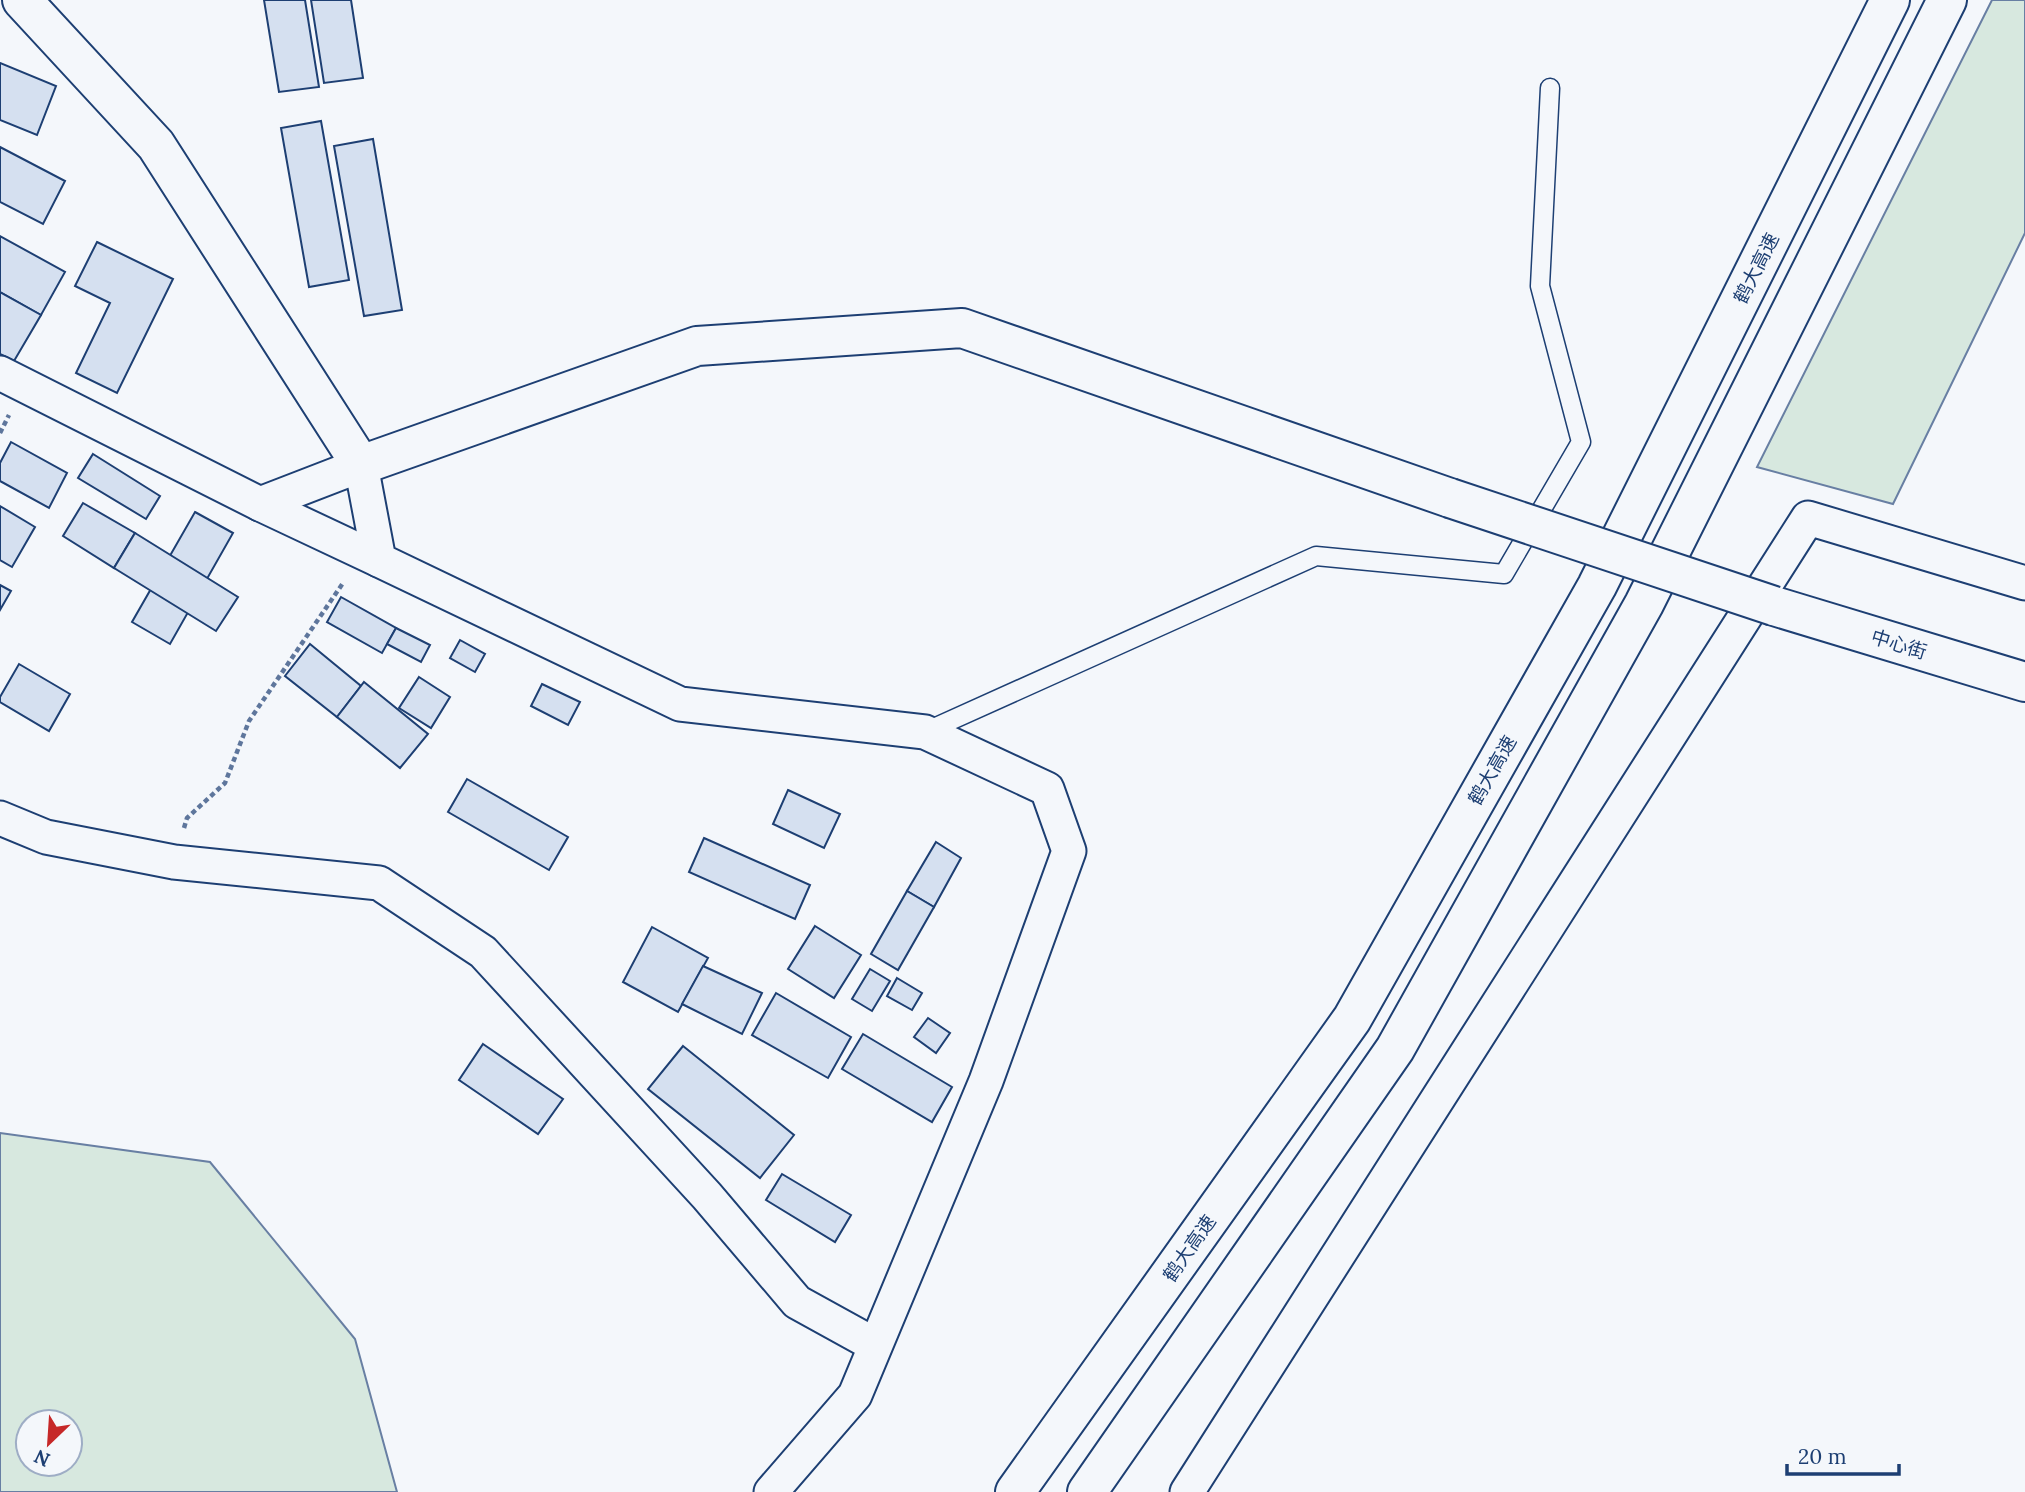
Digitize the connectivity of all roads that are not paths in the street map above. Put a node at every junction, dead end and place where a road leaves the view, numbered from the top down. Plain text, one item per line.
1 (22, 0) edge
2 (1890, 0) edge
3 (1947, 0) edge
4 (1550, 88) dead end
5 (0, 373) edge
6 (361, 465) junction
7 (260, 504) junction
8 (371, 556) junction
9 (2025, 583) edge
10 (2025, 682) edge
11 (925, 732) junction
12 (0, 818) edge
13 (875, 1345) junction
14 (771, 1492) edge
15 (1015, 1492) edge
16 (1087, 1492) edge
17 (1187, 1492) edge

1 - 6 main road
2 - 15 main road, 鹤大高速
3 - 16 main road
4 - 11 lane
5 - 7 street
6 - 7 street
6 - 8 street
6 - 10 main road, 中心街, bridge
7 - 8 street
8 - 11 street
9 - 17 street
11 - 13 street
12 - 13 street
13 - 14 street

